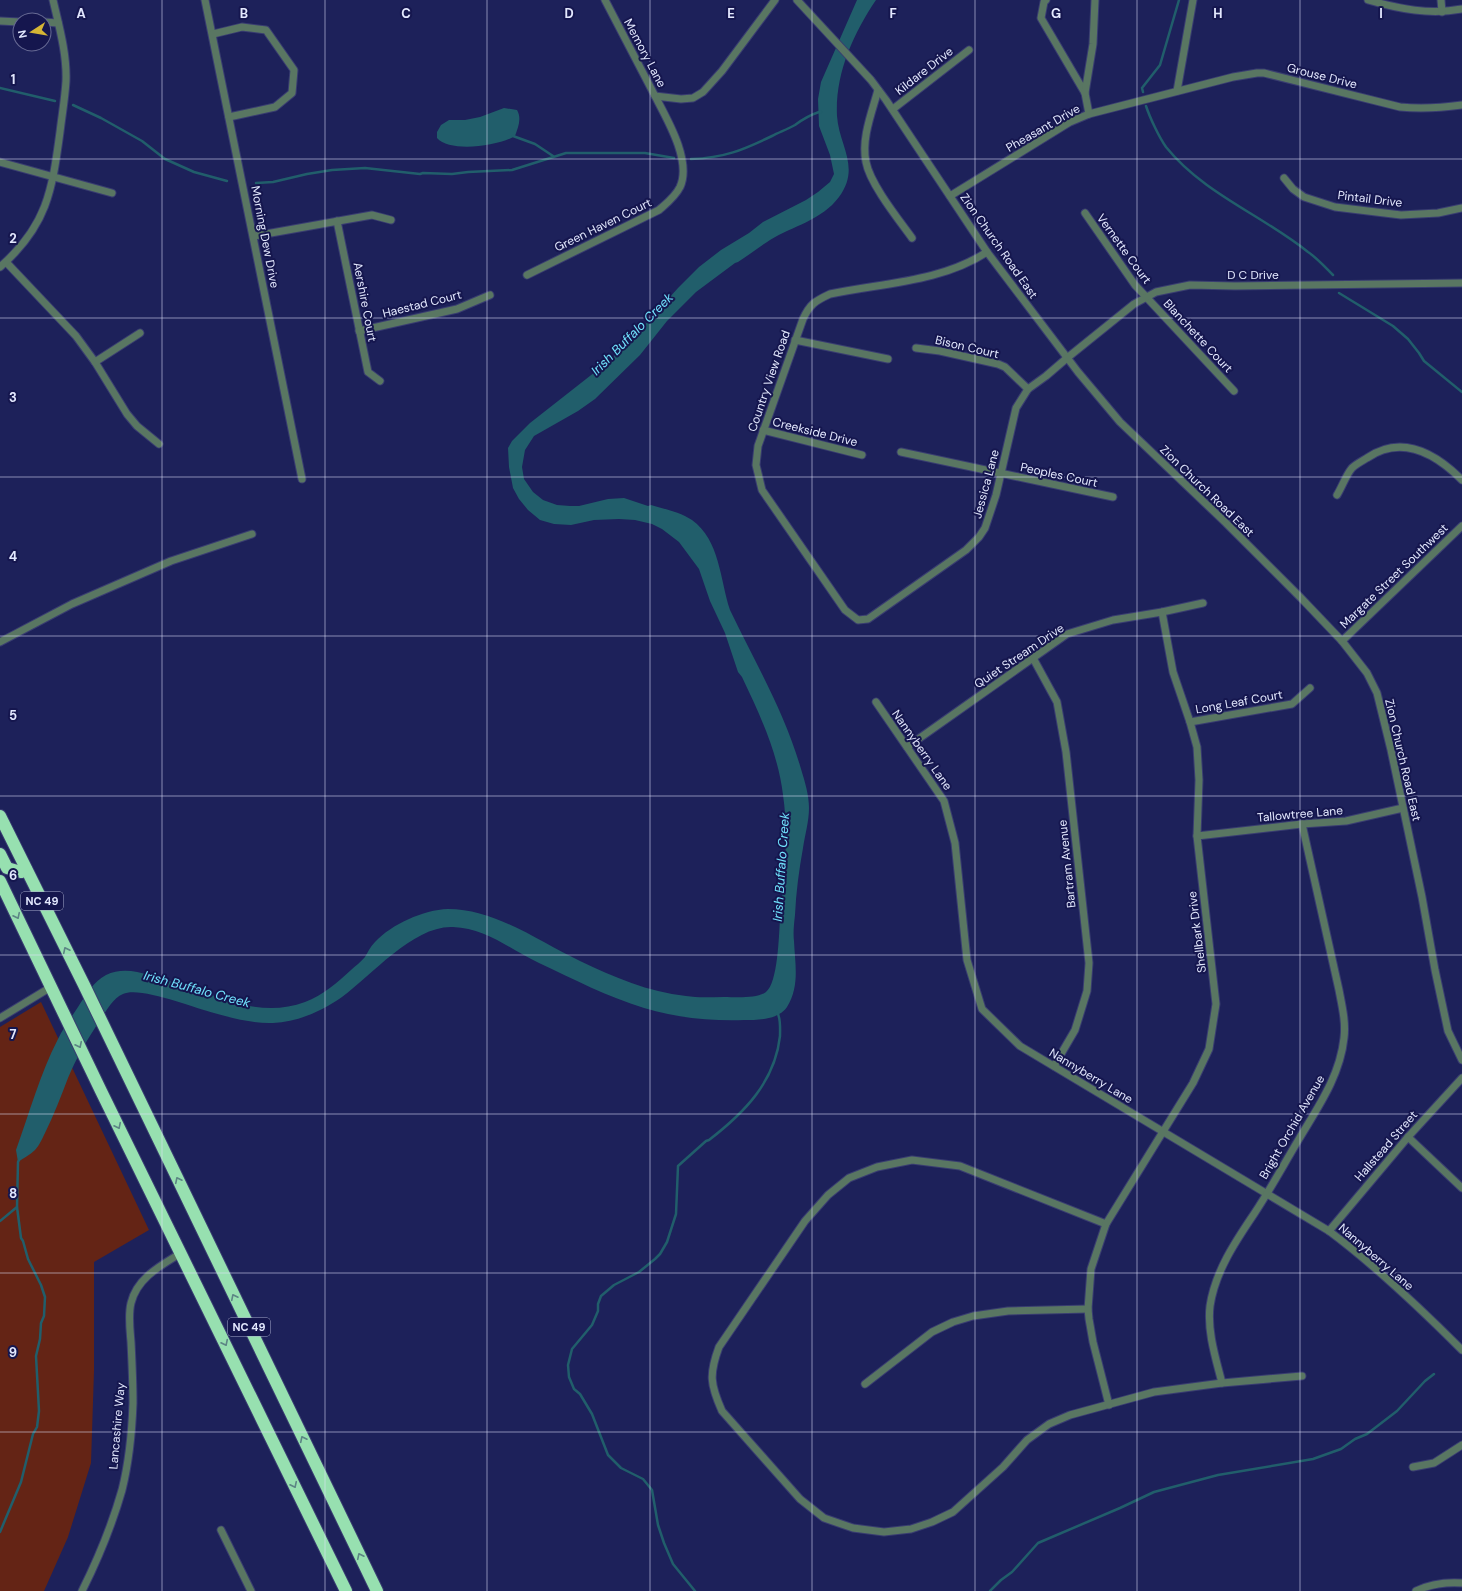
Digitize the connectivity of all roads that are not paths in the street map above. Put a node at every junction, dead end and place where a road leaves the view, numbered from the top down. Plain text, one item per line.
1 (53, 0) edge
2 (205, 0) edge
3 (605, 0) edge
4 (775, 0) edge
5 (797, 0) edge
6 (1046, 0) edge
7 (1095, 0) edge
8 (1193, 0) edge
9 (1368, 0) edge
10 (1441, 0) edge
11 (1462, 9) edge
12 (1442, 12) junction
13 (0, 21) edge
14 (12, 22) edge
15 (52, 23) edge
16 (58, 23) junction
17 (213, 34) junction
18 (969, 50) dead end
19 (878, 90) junction
20 (1177, 91) junction
21 (1085, 93) junction
22 (655, 96) junction
23 (1462, 105) edge
24 (893, 109) junction
25 (1090, 114) junction
26 (229, 117) junction
27 (0, 162) edge
28 (53, 177) junction
29 (1284, 178) dead end
30 (112, 193) dead end
31 (950, 196) junction
32 (1462, 208) edge
33 (1085, 213) dead end
34 (391, 220) dead end
35 (337, 221) junction
36 (254, 236) junction
37 (912, 238) dead end
38 (987, 252) junction
39 (3, 265) edge
40 (527, 275) dead end
41 (1462, 283) edge
42 (490, 295) dead end
43 (1146, 297) junction
44 (359, 331) junction
45 (140, 332) dead end
46 (795, 340) junction
47 (916, 348) dead end
48 (1066, 358) junction
49 (888, 359) dead end
50 (95, 362) junction
51 (380, 381) dead end
52 (1028, 389) junction
53 (1234, 391) dead end
54 (763, 430) junction
55 (159, 444) dead end
56 (901, 452) dead end
57 (862, 455) dead end
58 (1001, 473) junction
59 (302, 479) dead end
60 (1462, 480) edge
61 (1337, 495) dead end
62 (1113, 497) dead end
63 (1462, 526) edge
64 (252, 534) dead end
65 (1203, 603) dead end
66 (1162, 612) junction
67 (858, 620) joint
68 (1342, 641) junction
69 (0, 642) edge
70 (1033, 658) junction
71 (1310, 688) dead end
72 (876, 702) dead end
73 (1190, 722) junction
74 (907, 747) junction
75 (1403, 808) junction
76 (0, 816) edge
77 (1302, 824) junction
78 (1197, 836) junction
79 (0, 854) edge
80 (26, 869) junction
81 (0, 881) edge
82 (51, 987) junction
83 (0, 1018) edge
84 (1462, 1060) edge
85 (1054, 1066) junction
86 (1462, 1078) edge
87 (1163, 1132) junction
88 (1408, 1137) junction
89 (1462, 1188) edge
90 (1267, 1194) junction
91 (1106, 1224) junction
92 (1329, 1231) junction
93 (181, 1253) junction
94 (1088, 1309) junction
95 (1462, 1350) edge
96 (1302, 1376) dead end
97 (1222, 1383) junction
98 (866, 1384) dead end
99 (1109, 1405) junction
100 (1462, 1445) edge
101 (1413, 1467) dead end
102 (221, 1530) dead end
103 (1462, 1583) edge
104 (82, 1591) edge
105 (252, 1591) edge
106 (346, 1591) edge
107 (377, 1591) edge
108 (1416, 1591) edge

1 - 16 street
2 - 17 street, Morning Dew Drive
3 - 22 street, Memory Lane
4 - 22 street, Memory Lane
5 - 19 street, Zion Church Road East
6 - 21 street
7 - 21 street
8 - 20 street
9 - 12 street
10 - 12 street
11 - 12 street
13 - 14 street
15 - 16 street
16 - 28 street
17 - 26 street, Morning Dew Drive
17 - 26 street
18 - 24 street, Kildare Drive
19 - 24 street, Zion Church Road East
19 - 37 street
20 - 23 street, Grouse Drive
20 - 25 street, Pheasant Drive
21 - 25 street
22 - 40 street, Green Haven Court
24 - 31 street, Zion Church Road East
25 - 31 street, Pheasant Drive
26 - 36 street, Morning Dew Drive
27 - 28 street
28 - 30 street
28 - 39 street
29 - 32 street, Pintail Drive
31 - 38 street, Zion Church Road East
33 - 43 street, Vernette Court
34 - 35 street
35 - 36 street
35 - 44 street, Aershire Court
36 - 59 street, Morning Dew Drive
38 - 46 street, Country View Road
38 - 48 street, Zion Church Road East
39 - 50 street
41 - 43 street, D C Drive
42 - 44 street, Haestad Court
43 - 48 street, D C Drive
43 - 53 street, Blanchette Court
44 - 51 street, Aershire Court
45 - 50 street
46 - 49 street
46 - 54 street, Country View Road
47 - 52 street, Bison Court
48 - 52 street, Jessica Lane
48 - 68 street, Zion Church Road East
50 - 55 street
52 - 58 street, Jessica Lane
54 - 57 street, Creekside Drive
54 - 67 street, Country View Road
56 - 58 street, Peoples Court
58 - 62 street, Peoples Court
58 - 67 street, Jessica Lane
60 - 61 street
63 - 68 street, Margate Street Southwest
64 - 69 street
65 - 66 street, Quiet Stream Drive
66 - 70 street, Quiet Stream Drive
66 - 73 street, Shellbark Drive
68 - 75 street, Zion Church Road East
70 - 74 street, Quiet Stream Drive
70 - 85 street, Bartram Avenue
71 - 73 street, Long Leaf Court
72 - 74 street, Nannyberry Lane
73 - 78 street, Shellbark Drive
74 - 85 street, Nannyberry Lane
75 - 77 street, Tallowtree Lane
75 - 84 street, Zion Church Road East
76 - 80 highway, NC 49
77 - 78 street, Tallowtree Lane
77 - 90 street, Bright Orchid Avenue
78 - 87 street, Shellbark Drive
79 - 80 highway
107 -> 80 highway, NC 49
81 -> 82 highway, NC 49
82 - 83 street
82 -> 93 highway, NC 49
85 - 87 street, Nannyberry Lane
86 - 88 street, Hallstead Street
87 - 90 street, Nannyberry Lane
87 - 91 street, Shellbark Drive
88 - 89 street
88 - 92 street, Hallstead Street
90 - 92 street, Nannyberry Lane
90 - 97 street, Bright Orchid Avenue
91 - 94 street, Shellbark Drive
91 - 99 street
92 - 95 street, Nannyberry Lane
93 - 104 street, Lancashire Way
93 -> 106 highway, NC 49
94 - 98 street
94 - 99 street, Shellbark Drive
96 - 97 street
97 - 99 street
100 - 101 street
102 - 105 street
103 - 108 street

